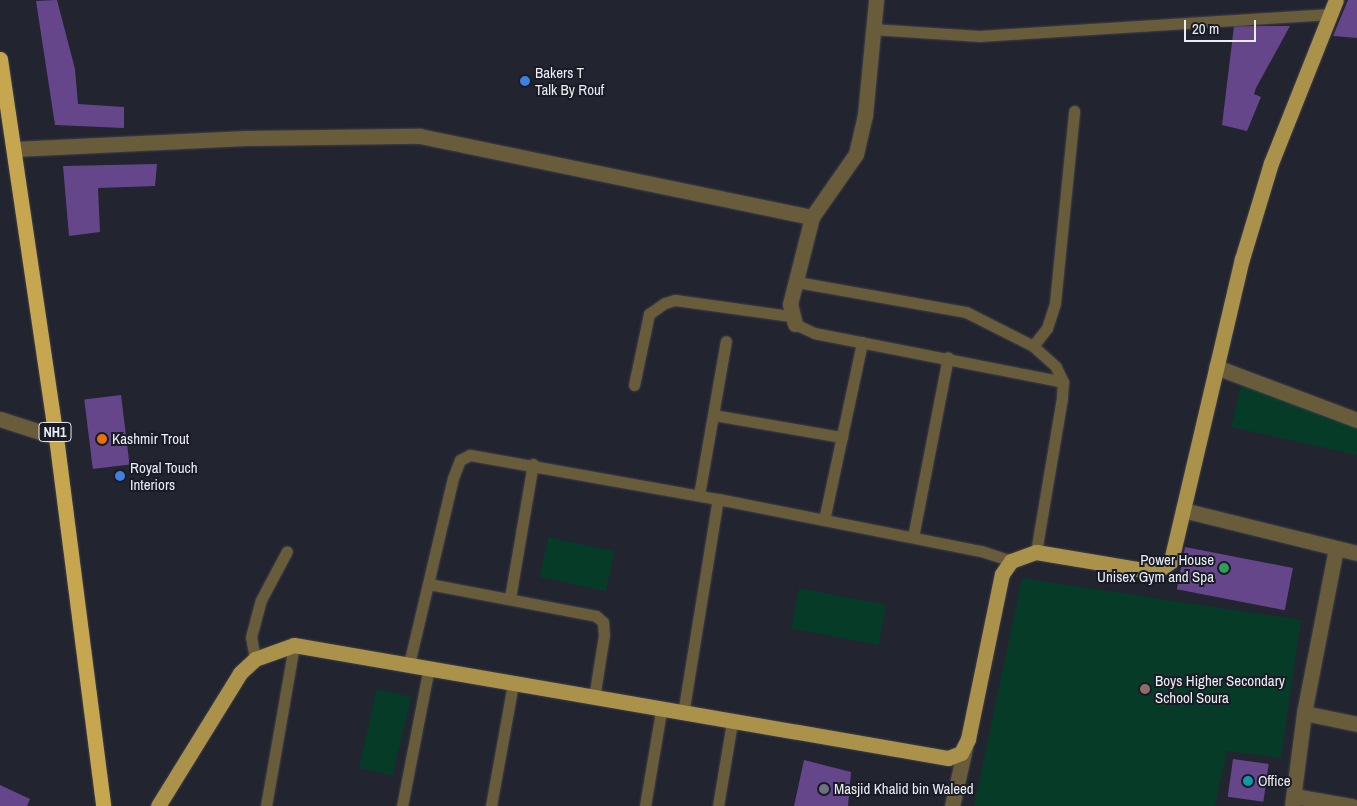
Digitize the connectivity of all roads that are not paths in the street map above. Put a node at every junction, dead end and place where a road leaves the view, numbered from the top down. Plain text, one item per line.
1 (876, 0) edge
2 (1336, 0) edge
3 (1330, 14) junction
4 (872, 29) junction
5 (0, 59) edge
6 (1074, 111) dead end
7 (4, 114) edge
8 (14, 149) junction
9 (812, 217) junction
10 (797, 282) junction
11 (793, 320) junction
12 (726, 341) dead end
13 (862, 342) junction
14 (1033, 346) junction
15 (948, 357) junction
16 (1216, 367) junction
17 (1063, 382) junction
18 (634, 385) dead end
19 (714, 415) junction
20 (0, 419) edge
21 (1357, 420) edge
22 (56, 437) junction
23 (842, 437) junction
24 (533, 464) junction
25 (700, 495) junction
26 (718, 499) junction
27 (1183, 510) junction
28 (824, 520) junction
29 (913, 537) junction
30 (1336, 548) junction
31 (287, 551) dead end
32 (1036, 552) junction
33 (1357, 553) edge
34 (1011, 561) junction
35 (429, 584) junction
36 (510, 598) junction
37 (294, 645) junction
38 (255, 659) junction
39 (409, 664) junction
40 (429, 667) junction
41 (513, 684) junction
42 (594, 698) junction
43 (662, 711) junction
44 (1304, 713) junction
45 (683, 714) junction
46 (732, 722) junction
47 (1357, 724) edge
48 (965, 748) junction
49 (1293, 801) edge
50 (103, 806) edge
51 (158, 806) edge
52 (266, 806) edge
53 (402, 806) edge
54 (491, 806) edge
55 (645, 806) edge
56 (718, 806) edge
57 (952, 806) edge
58 (1352, 806) edge

1 - 4 street
2 - 3 main road
3 - 4 lane
3 - 16 main road
4 - 9 street
5 - 7 highway, NH1
6 - 14 lane
7 - 8 highway, NH1
8 - 9 street
8 - 22 highway, NH1
9 - 10 street
10 - 11 street
10 - 14 lane
11 - 13 lane
11 - 18 lane
12 - 19 lane
13 - 15 lane
13 - 23 lane
14 - 17 lane
15 - 17 lane
15 - 29 lane
16 - 21 street
16 - 27 main road
17 - 32 lane
19 - 23 lane
19 - 25 lane
20 - 22 street
22 - 50 highway, NH1
23 - 28 lane
24 - 25 lane
24 - 35 lane
24 - 36 lane
25 - 26 lane
26 - 28 lane
26 - 45 lane
27 - 30 street
27 - 32 main road
28 - 29 lane
29 - 34 lane
30 - 33 street
30 - 44 street
31 - 38 lane
32 - 34 main road
34 - 48 main road
35 - 36 lane
35 - 39 lane
36 - 42 lane
37 - 38 main road
37 - 39 main road
37 - 52 lane
38 - 51 main road
39 - 40 main road
40 - 41 main road
40 - 53 lane
41 - 42 main road
41 - 54 lane
42 - 43 main road
43 - 45 main road
43 - 55 lane
44 - 47 street
44 - 49 street
45 - 46 main road
46 - 48 main road
46 - 56 lane
48 - 57 street
49 - 58 street

